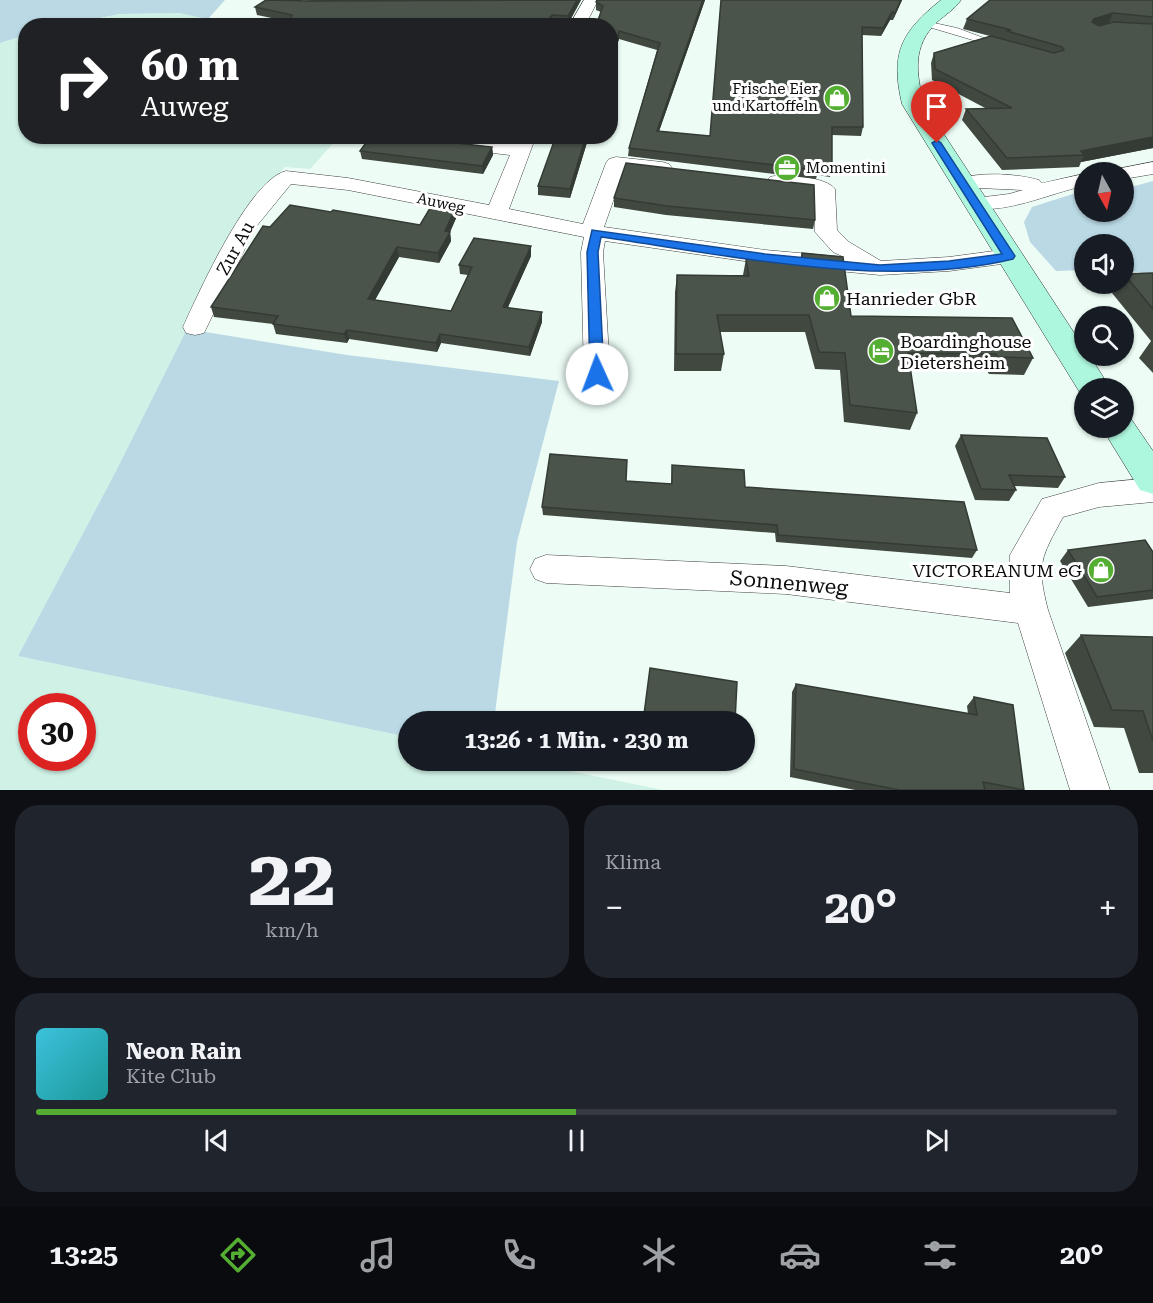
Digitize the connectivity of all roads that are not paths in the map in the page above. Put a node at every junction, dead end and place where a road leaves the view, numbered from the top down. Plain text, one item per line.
1 (591, 0) edge
2 (952, 0) edge
3 (581, 18) edge
4 (925, 23) junction
5 (1008, 47) edge
6 (524, 144) edge
7 (1153, 168) edge
8 (687, 171) edge
9 (1134, 171) edge
10 (286, 177) joint
11 (759, 179) edge
12 (1074, 182) edge
13 (969, 193) junction
14 (496, 214) junction
15 (593, 232) junction
16 (1009, 256) junction
17 (880, 268) junction
18 (195, 327) dead end
19 (597, 374) dead end
20 (1088, 378) edge
21 (1126, 438) edge
22 (1153, 480) edge
23 (1153, 490) edge
24 (546, 569) dead end
25 (1031, 610) junction
26 (1090, 790) edge

1 - 3 street
2 - 4 main road
4 - 5 lane
4 - 13 main road
6 - 14 street
7 - 9 street
8 - 15 street
10 - 14 street, Auweg
10 - 18 street, Zur Au
11 - 17 street
12 - 13 street
13 - 16 main road
14 - 15 street, Auweg
15 - 17 street, Auweg
15 - 19 street
16 - 17 street, Auweg
16 - 20 main road
21 - 22 main road
23 - 25 street
24 - 25 street, Sonnenweg
25 - 26 street

